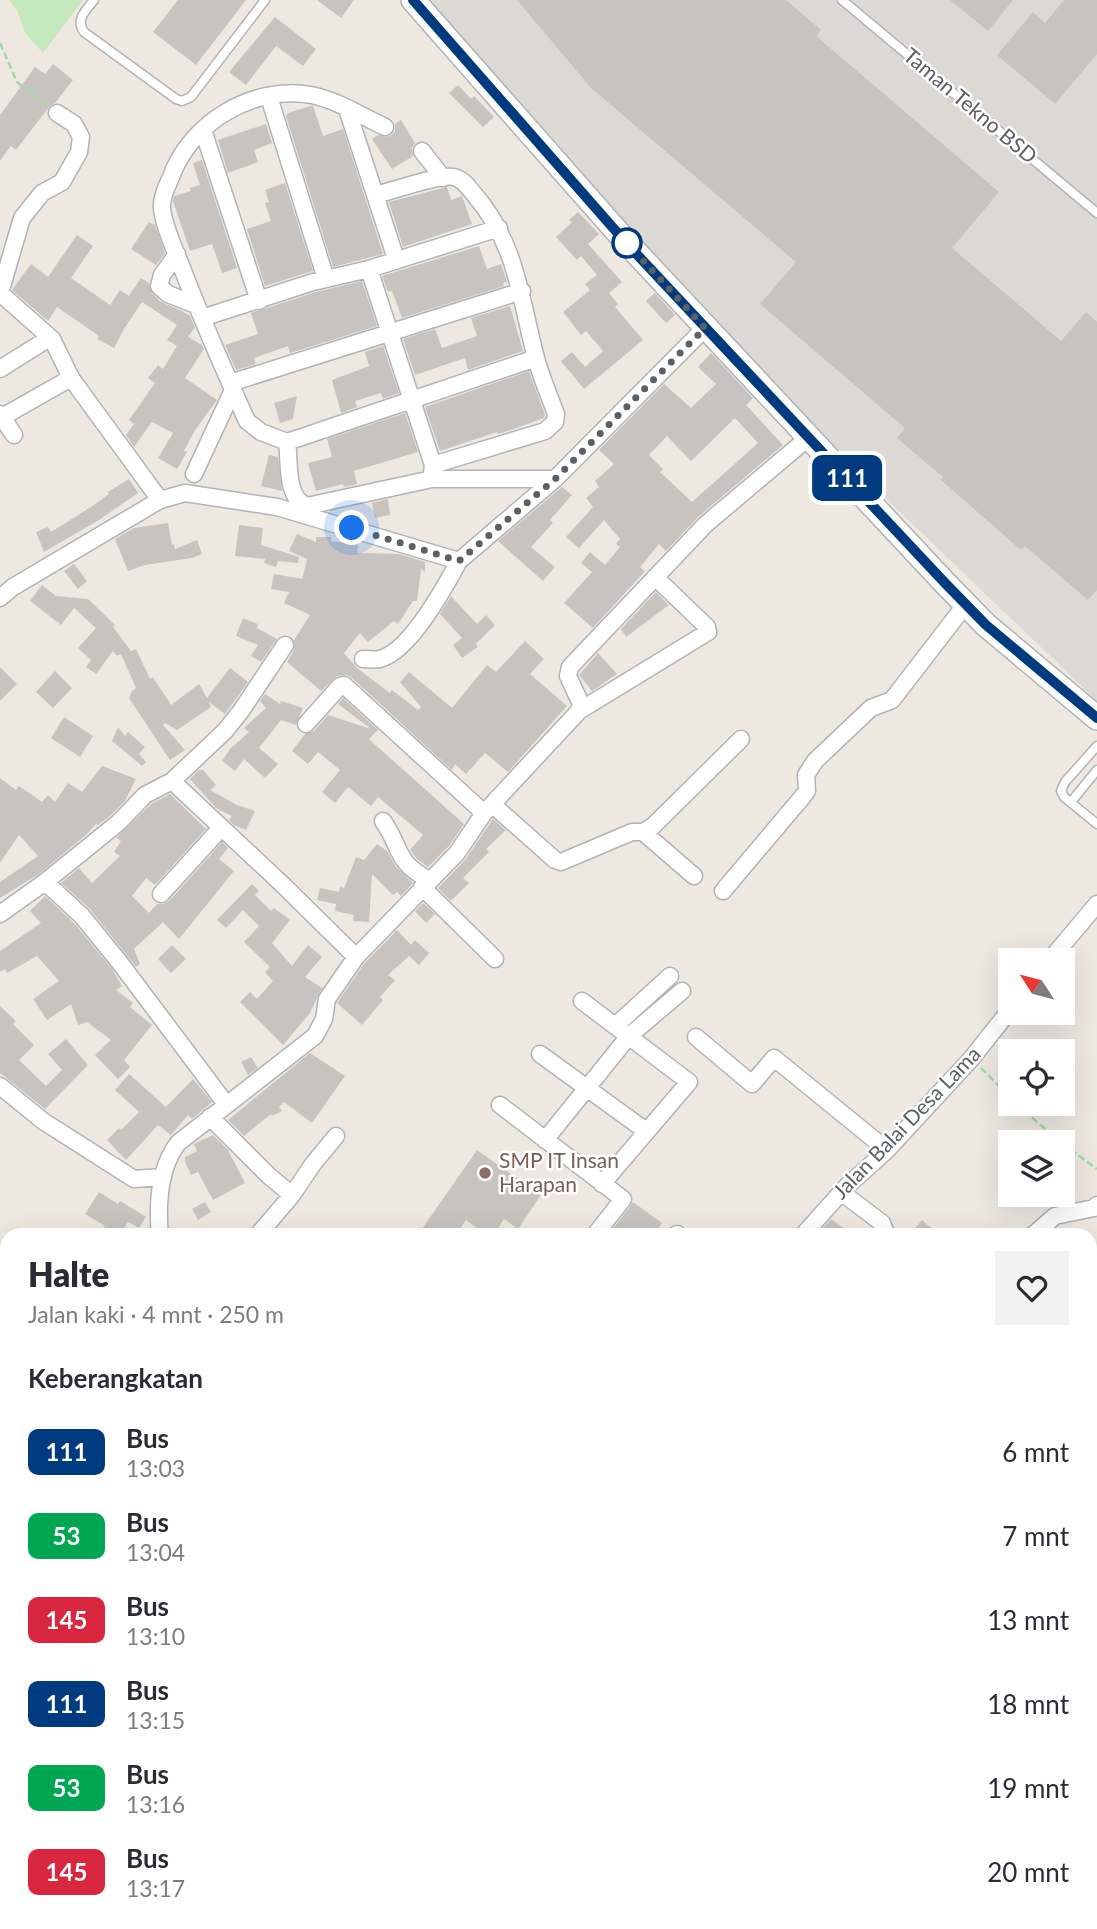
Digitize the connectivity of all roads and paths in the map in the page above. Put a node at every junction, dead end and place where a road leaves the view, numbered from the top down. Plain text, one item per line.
1 (94, 0) edge
2 (265, 0) edge
3 (413, 0) edge
4 (842, 0) edge
5 (0, 43) edge
6 (269, 97) junction
7 (347, 109) junction
8 (57, 113) joint
9 (385, 127) dead end
10 (203, 130) junction
11 (422, 151) dead end
12 (443, 178) junction
13 (376, 195) junction
14 (1097, 212) edge
15 (499, 228) junction
16 (177, 254) junction
17 (396, 259) junction
18 (369, 269) junction
19 (326, 279) junction
20 (522, 291) junction
21 (259, 301) junction
22 (199, 311) junction
23 (705, 328) junction
24 (391, 331) junction
25 (43, 342) dead end
26 (536, 358) junction
27 (0, 369) edge
28 (71, 378) junction
29 (231, 386) junction
30 (411, 399) junction
31 (1, 416) edge
32 (14, 435) dead end
33 (808, 438) junction
34 (287, 442) junction
35 (433, 472) junction
36 (194, 474) dead end
37 (555, 479) junction
38 (160, 500) junction
39 (459, 561) junction
40 (655, 577) junction
41 (0, 598) edge
42 (966, 604) junction
43 (285, 645) dead end
44 (363, 659) dead end
45 (579, 711) junction
46 (1097, 718) edge
47 (306, 724) dead end
48 (741, 739) dead end
49 (1097, 746) edge
50 (1085, 759) junction
51 (1097, 769) edge
52 (172, 781) junction
53 (1071, 802) junction
54 (489, 809) junction
55 (383, 821) dead end
56 (1097, 824) edge
57 (221, 828) junction
58 (643, 832) junction
59 (694, 876) dead end
60 (45, 882) junction
61 (426, 884) junction
62 (723, 891) dead end
63 (161, 894) dead end
64 (1097, 904) edge
65 (0, 914) edge
66 (1060, 948) edge
67 (356, 957) junction
68 (495, 959) dead end
69 (670, 976) dead end
70 (682, 991) dead end
71 (582, 1001) dead end
72 (998, 1025) edge
73 (615, 1026) junction
74 (629, 1036) junction
75 (696, 1037) dead end
76 (540, 1054) dead end
77 (971, 1059) junction
78 (998, 1085) edge
79 (0, 1086) edge
80 (587, 1089) junction
81 (226, 1104) junction
82 (499, 1105) dead end
83 (1030, 1116) edge
84 (210, 1117) junction
85 (646, 1130) junction
86 (1047, 1130) edge
87 (336, 1136) dead end
88 (545, 1140) junction
89 (887, 1150) junction
90 (1075, 1153) edge
91 (1097, 1169) edge
92 (163, 1177) junction
93 (602, 1184) junction
94 (841, 1192) junction
95 (292, 1195) junction
96 (1097, 1205) edge
97 (160, 1228) edge
98 (264, 1228) edge
99 (600, 1228) edge
100 (809, 1228) edge
101 (884, 1228) edge
102 (1041, 1228) edge

1 - 2 lane
3 - 23 main road
4 - 14 lane, Taman Tekno BSD
5 - 8 path
6 - 7 street
6 - 10 street
6 - 19 street
7 - 9 street
7 - 13 street
8 - 28 street
10 - 16 street
10 - 21 street
11 - 12 street
12 - 13 street
12 - 15 street
13 - 17 street
15 - 17 street
15 - 20 street
16 - 22 street
16 - 22 street
17 - 18 street
18 - 19 street
18 - 24 street
19 - 21 street
20 - 24 street
20 - 26 street
21 - 22 street
22 - 29 street
23 - 33 main road
23 - 37 street
24 - 29 street
24 - 30 street
25 - 27 street
26 - 30 street
26 - 35 street
28 - 31 street
28 - 38 street
29 - 34 street
29 - 36 street
30 - 34 street
30 - 35 street
31 - 32 street
33 - 40 street
33 - 42 main road
34 - 35 street
35 - 37 street
37 - 39 street
38 - 39 street
38 - 41 street
39 - 44 street
40 - 45 street
40 - 45 street
42 - 46 main road
42 - 62 street
43 - 52 street
45 - 54 street
47 - 54 street
48 - 58 street
49 - 50 lane
50 - 51 lane
50 - 53 lane
51 - 53 lane
52 - 57 street
52 - 60 street
53 - 56 lane
54 - 58 street
54 - 61 street
55 - 61 street
57 - 63 street
57 - 67 street
58 - 59 street
60 - 65 street
60 - 81 street
61 - 67 street
61 - 68 street
64 - 66 street
67 - 81 street
69 - 73 street
70 - 74 street
71 - 73 street
72 - 77 street, Jalan Balai Desa Lama
73 - 74 street
74 - 80 street
74 - 85 street
75 - 89 street
76 - 80 street
77 - 78 path
77 - 89 street, Jalan Balai Desa Lama
79 - 92 street
80 - 85 street
80 - 88 street
81 - 84 street
82 - 88 street
83 - 86 path
84 - 92 street
84 - 95 street
85 - 93 street
87 - 95 street
88 - 93 street
89 - 94 street, Jalan Balai Desa Lama
90 - 91 path
92 - 97 street
93 - 99 street
94 - 100 street, Jalan Balai Desa Lama
94 - 101 street
95 - 98 street
96 - 102 street

